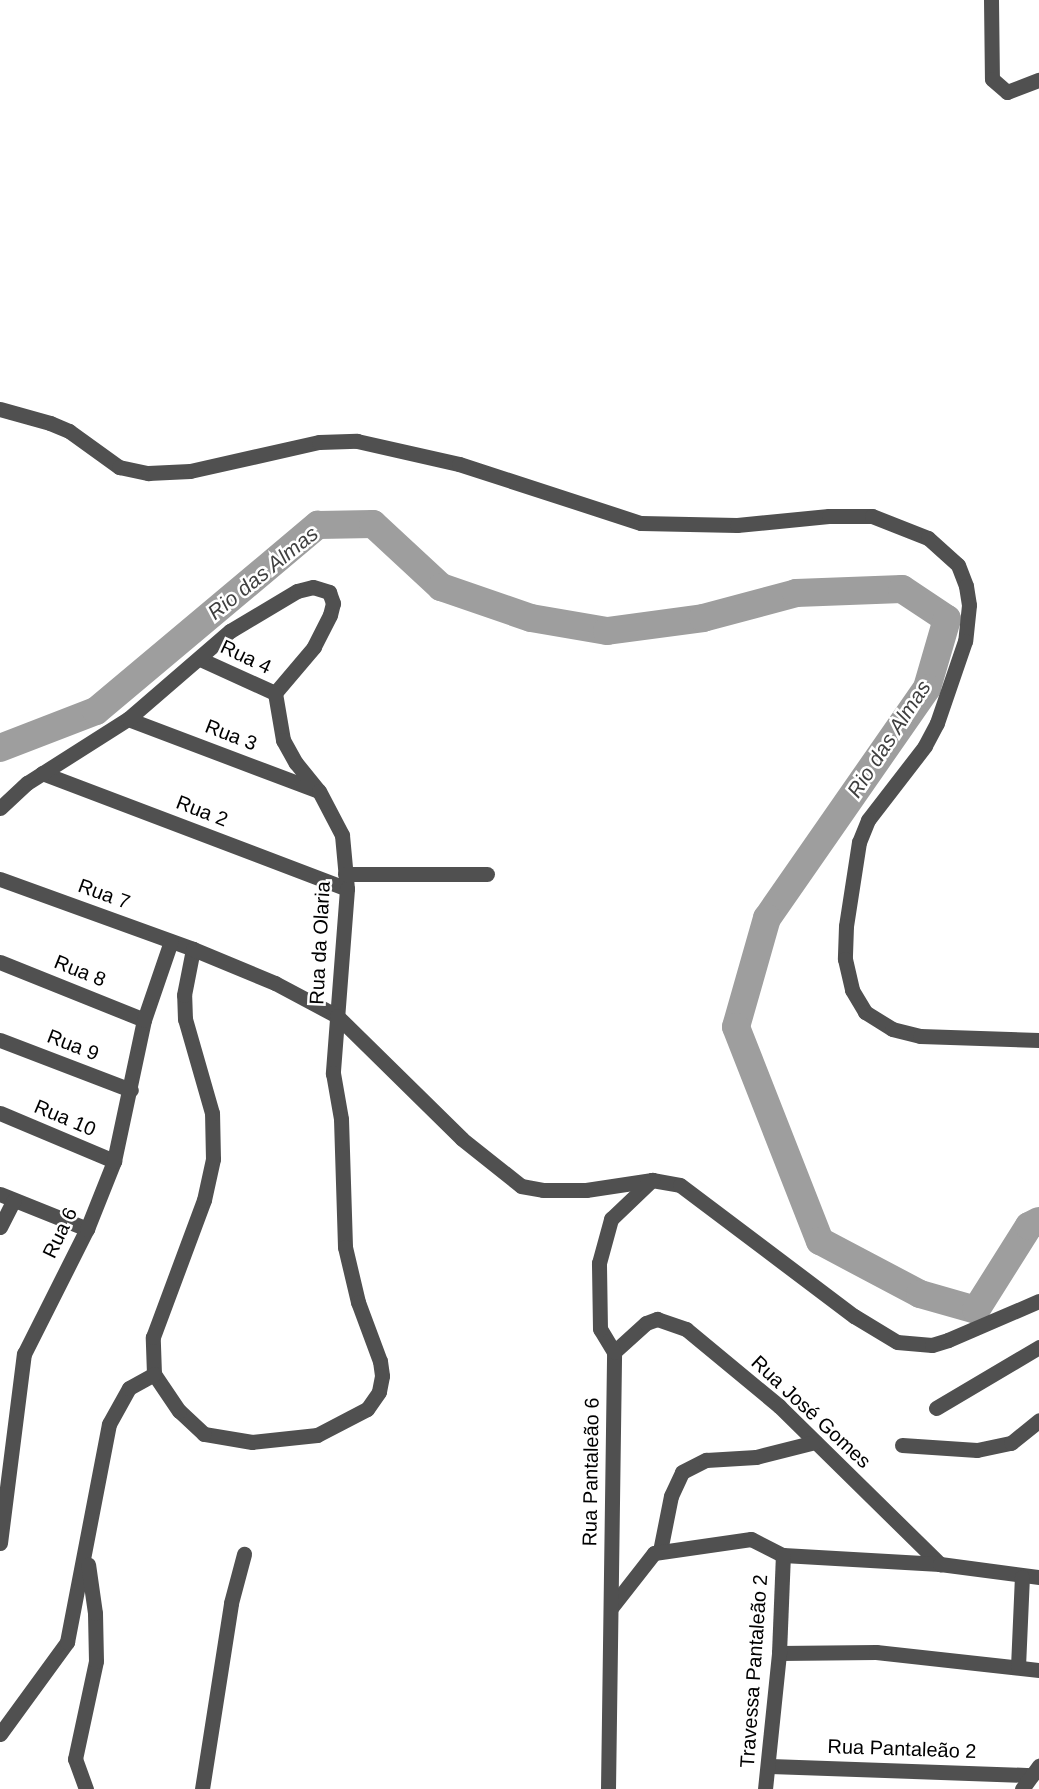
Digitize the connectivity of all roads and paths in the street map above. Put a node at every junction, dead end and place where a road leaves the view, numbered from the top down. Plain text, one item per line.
1 (991, 0) edge
2 (1039, 80) edge
3 (0, 409) edge
4 (200, 659) junction
5 (275, 693) junction
6 (128, 719) junction
7 (42, 773) junction
8 (319, 792) junction
9 (0, 808) edge
10 (487, 874) dead end
11 (0, 879) edge
12 (346, 882) junction
13 (171, 941) junction
14 (193, 949) junction
15 (0, 962) edge
16 (338, 1016) junction
17 (144, 1020) junction
18 (0, 1040) edge
19 (1039, 1040) edge
20 (131, 1090) junction
21 (0, 1113) edge
22 (114, 1161) junction
23 (652, 1180) junction
24 (7, 1197) edge
25 (0, 1227) edge
26 (87, 1229) junction
27 (1039, 1300) edge
28 (1039, 1347) edge
29 (614, 1352) junction
30 (154, 1374) junction
31 (936, 1408) dead end
32 (1039, 1420) edge
33 (814, 1442) junction
34 (902, 1445) dead end
35 (5, 1450) edge
36 (0, 1543) edge
37 (660, 1551) junction
38 (86, 1552) junction
39 (244, 1554) dead end
40 (783, 1555) junction
41 (940, 1564) junction
42 (1022, 1577) junction
43 (1039, 1577) edge
44 (611, 1608) junction
45 (779, 1653) junction
46 (1018, 1667) junction
47 (1039, 1670) edge
48 (0, 1734) edge
49 (770, 1766) junction
50 (1036, 1770) edge
51 (86, 1789) edge
52 (202, 1789) edge
53 (608, 1789) edge
54 (765, 1789) edge
55 (1022, 1789) edge

1 - 2 street
3 - 19 street
4 - 5 street, Rua 4
4 - 5 street
4 - 6 street
5 - 8 street, Rua da Olaria
6 - 7 street
6 - 8 street, Rua 3
7 - 9 street
7 - 12 street, Rua 2
8 - 12 street, Rua da Olaria
10 - 12 street, Rua 2
11 - 13 street, Rua 7
12 - 16 street, Rua da Olaria
13 - 14 street, Rua 7
13 - 17 street, Rua 6
14 - 16 street, Rua 7
14 - 30 street
15 - 17 street, Rua 8
16 - 23 street, Rua 7
16 - 30 street, Rua da Olaria
17 - 20 street, Rua 6
18 - 20 street, Rua 9
20 - 22 street, Rua 6
21 - 22 street, Rua 10
22 - 26 street, Rua 6
23 - 27 street
23 - 29 street, Rua Pantaleão 6
24 - 25 street
24 - 26 street
26 - 35 street, Rua 6
28 - 31 street
29 - 33 street, Rua José Gomes
29 - 44 street, Rua Pantaleão 6
30 - 38 street
32 - 34 street
33 - 37 street
33 - 41 street, Rua José Gomes
35 - 36 street, Rua 6
37 - 40 street
37 - 44 street
38 - 48 street
38 - 51 street
39 - 52 street
40 - 41 street
40 - 45 street, Travessa Pantaleão 2
41 - 42 street
42 - 43 street
42 - 46 street
44 - 53 street, Rua Pantaleão 6
45 - 46 street
45 - 49 street, Travessa Pantaleão 2
46 - 47 street
49 - 50 street, Rua Pantaleão 2
49 - 54 street, Travessa Pantaleão 2
50 - 55 street

